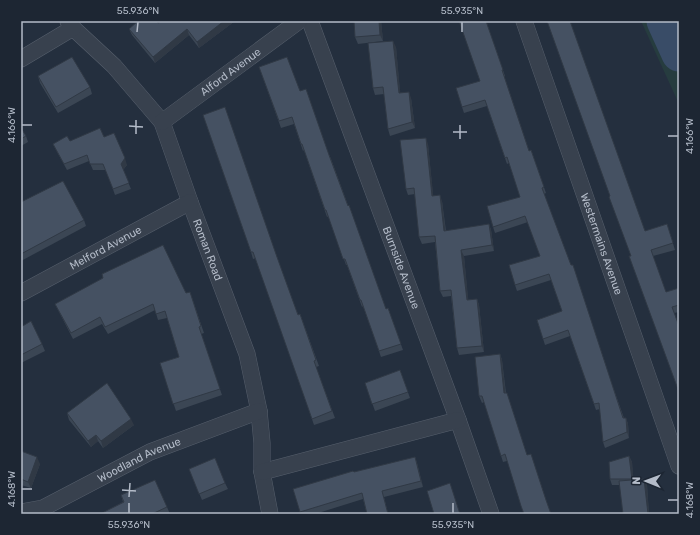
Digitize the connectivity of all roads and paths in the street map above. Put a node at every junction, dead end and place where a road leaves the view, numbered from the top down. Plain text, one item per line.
1 (299, 21) edge
2 (310, 21) edge
3 (524, 21) edge
4 (70, 25) edge
5 (21, 59) edge
6 (162, 122) junction
7 (190, 202) junction
8 (21, 294) edge
9 (259, 411) junction
10 (458, 420) junction
11 (679, 466) edge
12 (262, 472) junction
13 (21, 512) edge
14 (270, 514) edge
15 (491, 514) edge

1 - 6 street, Alford Avenue
2 - 10 street, Burnside Avenue
3 - 11 street, Westermains Avenue
4 - 5 street
4 - 6 street, Roman Road
6 - 7 street, Roman Road
7 - 8 street, Melford Avenue
7 - 9 street, Roman Road
9 - 12 street, Roman Road
9 - 13 street, Woodland Avenue
10 - 12 street
10 - 15 street, Burnside Avenue
12 - 14 street, Roman Road

